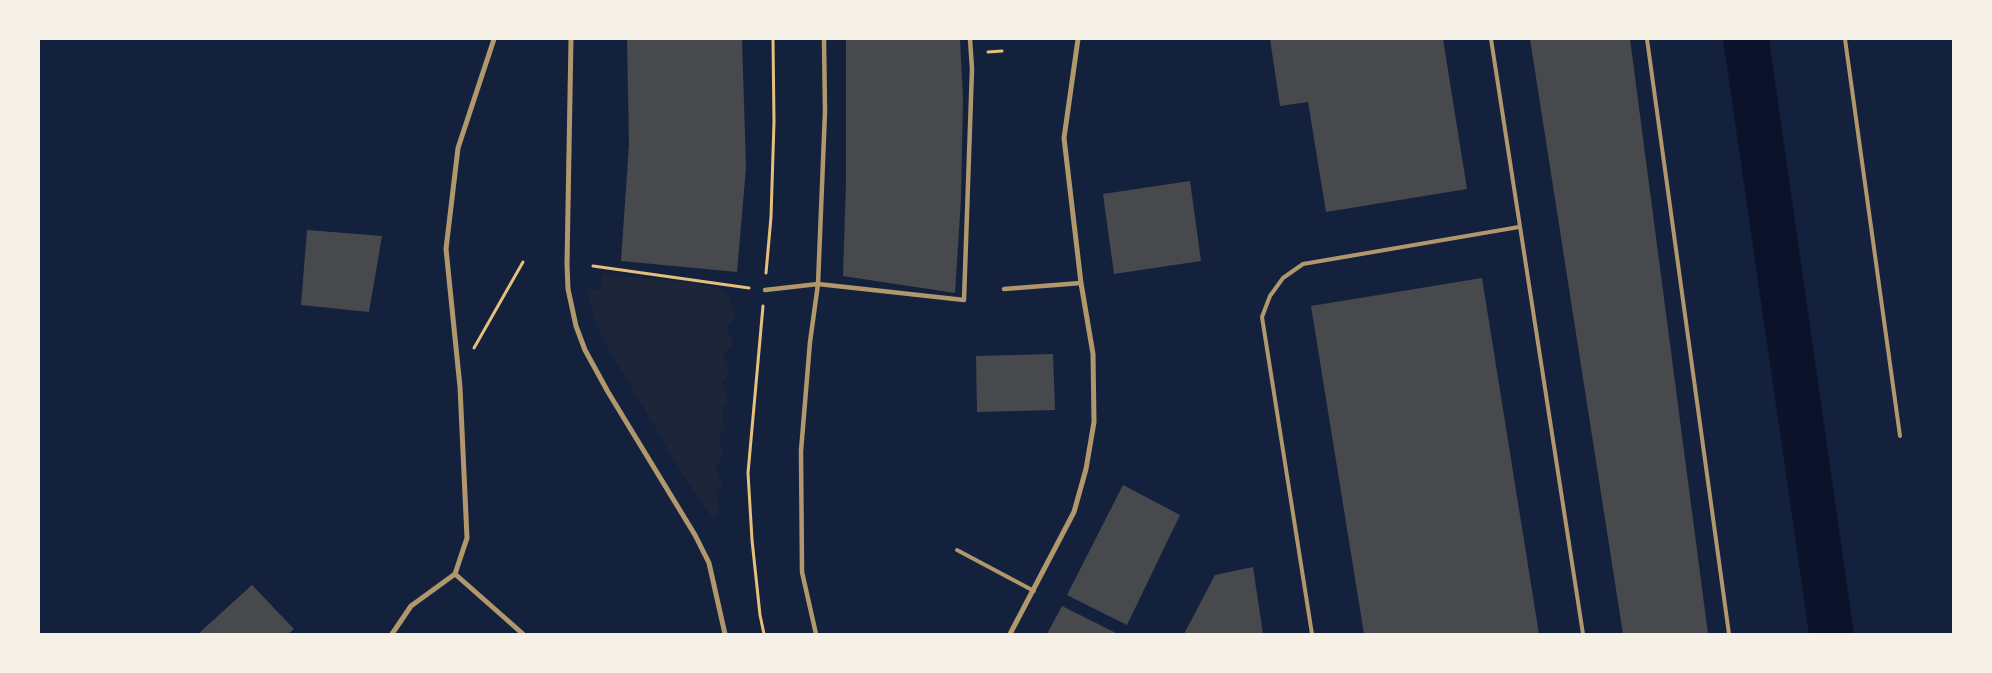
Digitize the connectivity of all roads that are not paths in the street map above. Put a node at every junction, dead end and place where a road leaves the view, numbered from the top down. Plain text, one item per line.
1 (494, 39) edge
2 (571, 39) edge
3 (824, 39) edge
4 (970, 39) edge
5 (1078, 39) edge
6 (1491, 39) edge
7 (1647, 39) edge
8 (1845, 39) edge
9 (1519, 227) junction
10 (1081, 283) junction
11 (818, 284) junction
12 (1004, 289) dead end
13 (765, 290) road end
14 (1900, 436) dead end
15 (957, 550) dead end
16 (456, 574) junction
17 (1034, 591) junction
18 (392, 634) edge
19 (523, 634) edge
20 (726, 634) edge
21 (816, 634) edge
22 (1010, 634) edge
23 (1312, 634) edge
24 (1584, 634) edge
25 (1729, 634) edge

1 - 16 street
2 - 20 street
3 - 11 street
4 - 11 street
5 - 10 street
6 - 9 lane
7 - 25 lane
8 - 14 lane
9 - 23 lane
9 - 24 lane
10 - 12 street
10 - 17 street
11 - 13 street
11 - 21 street
15 - 17 lane
16 - 18 street
16 - 19 street
17 - 22 street

